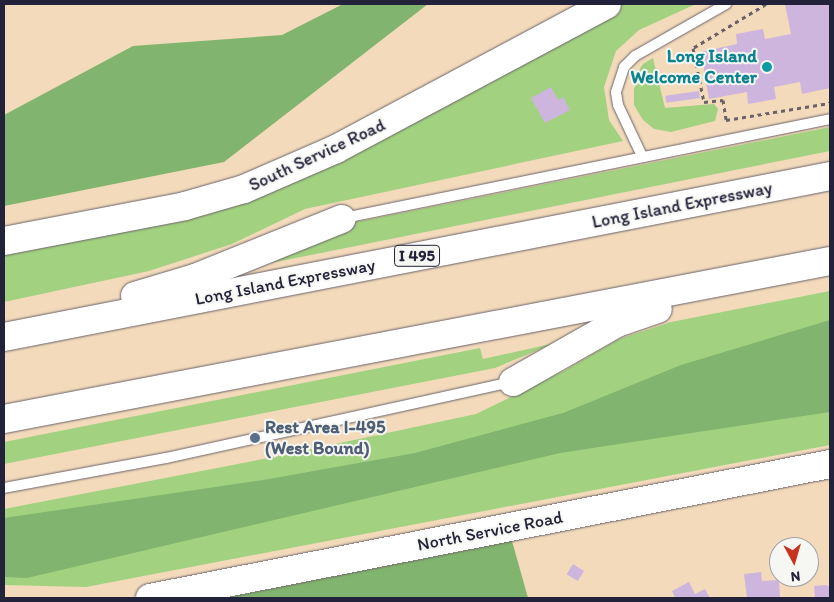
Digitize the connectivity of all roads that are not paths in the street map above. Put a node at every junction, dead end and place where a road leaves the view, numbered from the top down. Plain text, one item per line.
1 (607, 4) edge
2 (726, 4) edge
3 (830, 119) edge
4 (642, 156) junction
5 (830, 176) edge
6 (342, 219) joint
7 (4, 241) edge
8 (830, 261) edge
9 (766, 274) junction
10 (12, 335) edge
11 (513, 382) joint
12 (4, 419) edge
13 (830, 464) edge
14 (4, 488) edge
15 (150, 598) edge

1 - 7 main road, South Service Road
2 - 4 lane
3 - 4 lane
4 - 6 lane
5 - 10 main road, Long Island Expressway / I 495
6 - 10 main road
8 - 9 main road
9 - 11 main road
9 - 12 main road
11 - 14 lane
13 - 15 main road, North Service Road

